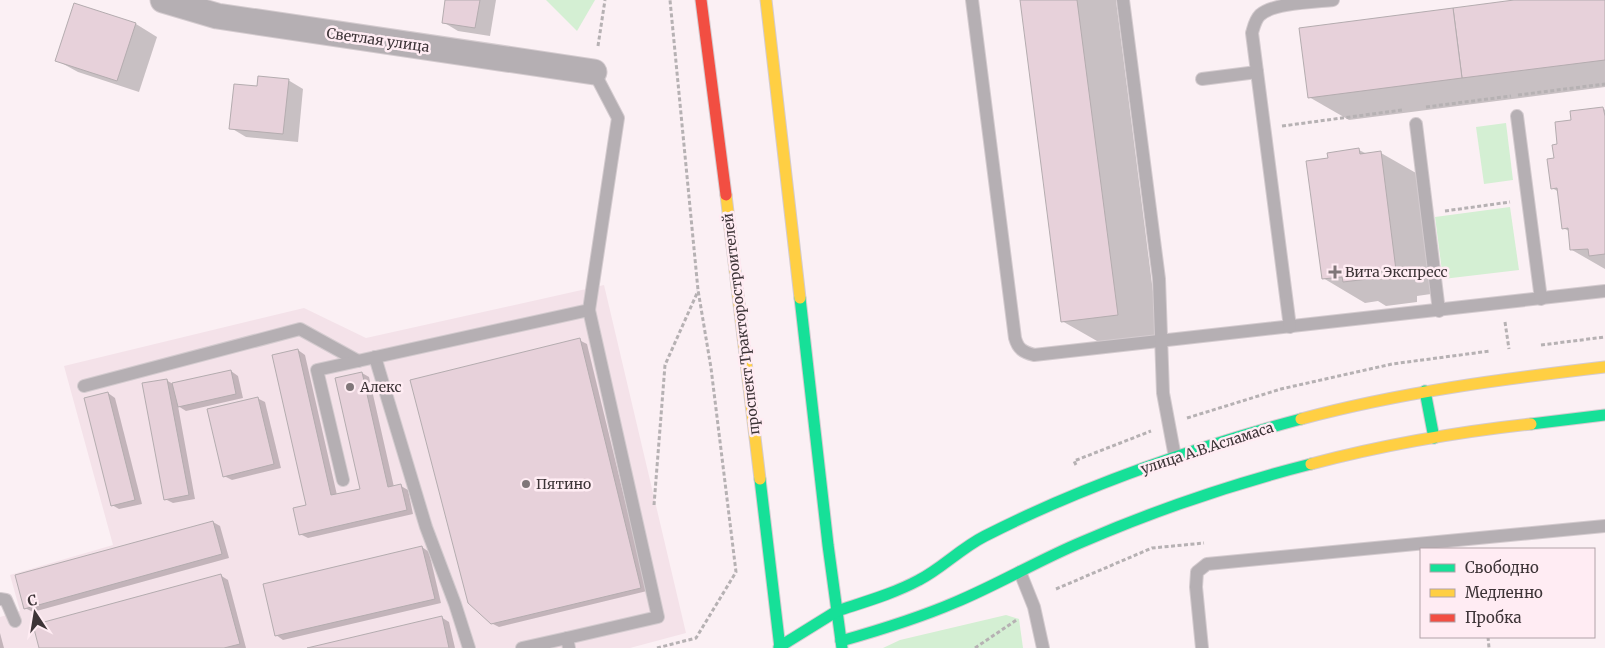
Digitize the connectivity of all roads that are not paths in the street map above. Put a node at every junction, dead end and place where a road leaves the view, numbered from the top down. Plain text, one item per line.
1 (163, 0) edge
2 (701, 0) edge
3 (766, 0) edge
4 (972, 0) edge
5 (1123, 0) edge
6 (1333, 0) edge
7 (594, 72) joint
8 (1257, 72) junction
9 (1202, 79) dead end
10 (1517, 116) dead end
11 (1416, 124) dead end
12 (1605, 291) edge
13 (1541, 299) junction
14 (589, 310) junction
15 (1439, 311) junction
16 (1290, 327) junction
17 (1161, 341) junction
18 (375, 357) junction
19 (358, 361) junction
20 (1605, 367) edge
21 (84, 386) dead end
22 (1425, 391) junction
23 (1605, 415) edge
24 (1434, 438) junction
25 (1175, 456) junction
26 (343, 480) dead end
27 (1605, 526) edge
28 (1020, 572) junction
29 (0, 599) edge
30 (837, 611) junction
31 (15, 621) dead end
32 (568, 643) edge
33 (838, 644) edge
34 (806, 645) dead end
35 (1202, 645) edge
36 (469, 648) edge
37 (522, 648) edge
38 (779, 648) edge
39 (1043, 648) edge

1 - 7 street, Светлая улица
2 - 38 street, проспект Тракторостроителей
3 - 30 street
4 - 17 lane
5 - 17 lane
6 - 8 lane
7 - 14 lane
8 - 9 lane
8 - 16 lane
10 - 13 lane
11 - 15 lane
12 - 13 lane
13 - 15 lane
14 - 18 lane
14 - 32 lane
15 - 16 lane
16 - 17 lane
17 - 25 lane
18 - 19 lane
18 - 36 lane
19 - 21 lane
19 - 26 lane
20 - 22 street, улица А.В.Асламаса
22 - 24 street
22 - 25 street, улица А.В.Асламаса
23 - 24 street
24 - 28 street
25 - 30 street, улица А.В.Асламаса
27 - 35 lane
28 - 33 street
28 - 39 lane
29 - 31 lane
30 - 33 street
30 - 38 street, улица А.В.Асламаса
32 - 37 lane
34 - 38 street

